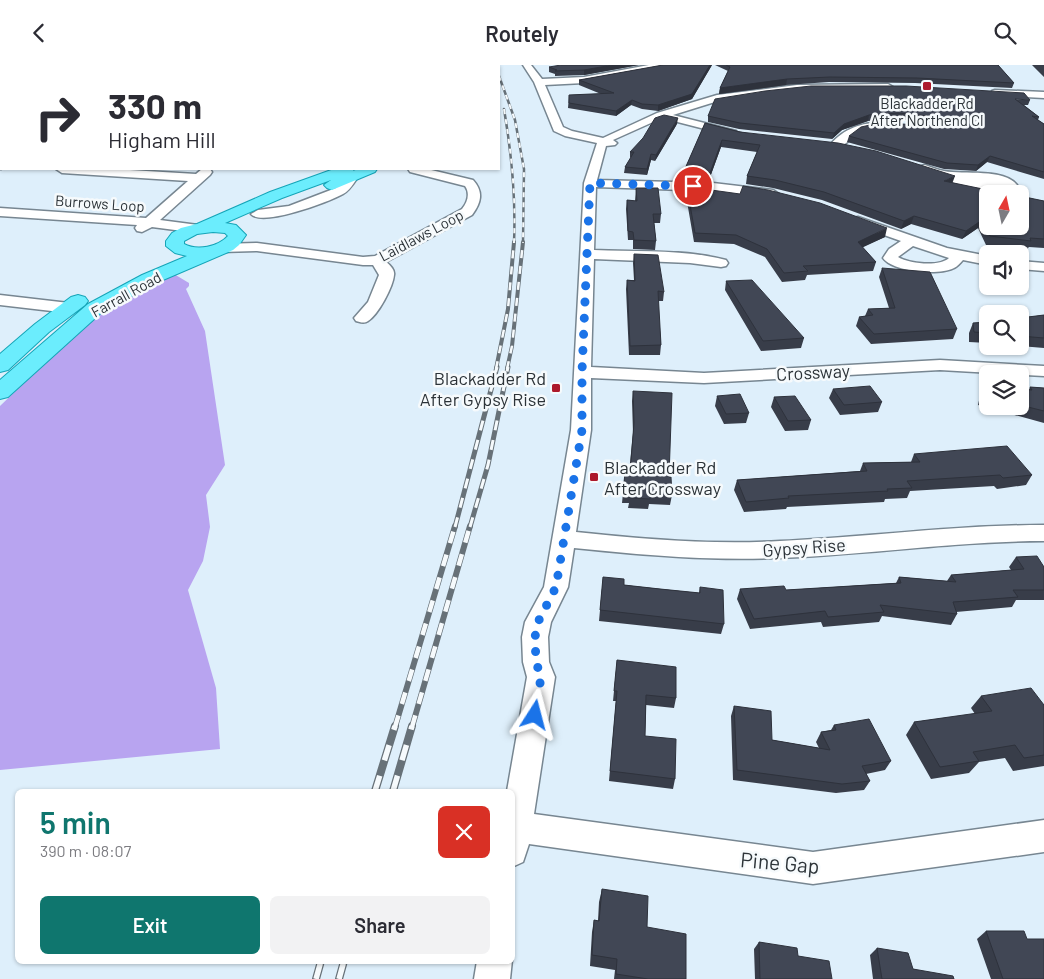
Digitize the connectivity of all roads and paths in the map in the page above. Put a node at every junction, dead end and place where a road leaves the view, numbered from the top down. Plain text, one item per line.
1 (527, 65) edge
2 (663, 65) edge
3 (539, 83) junction
4 (899, 87) edge
5 (987, 92) edge
6 (1044, 95) edge
7 (660, 115) junction
8 (899, 125) edge
9 (748, 135) edge
10 (608, 142) junction
11 (820, 143) edge
12 (836, 145) junction
13 (852, 149) edge
14 (915, 166) edge
15 (77, 170) edge
16 (209, 170) edge
17 (365, 170) edge
18 (418, 170) edge
19 (349, 173) edge
20 (944, 175) edge
21 (199, 178) junction
22 (590, 183) junction
23 (784, 196) edge
24 (0, 212) edge
25 (848, 217) edge
26 (55, 220) junction
27 (0, 221) edge
28 (143, 227) junction
29 (200, 228) junction
30 (236, 233) junction
31 (911, 241) junction
32 (175, 243) junction
33 (257, 247) junction
34 (218, 249) junction
35 (587, 254) junction
36 (958, 256) junction
37 (377, 260) junction
38 (979, 260) edge
39 (721, 263) dead end
40 (1029, 266) edge
41 (1044, 267) edge
42 (0, 300) edge
43 (68, 308) junction
44 (362, 318) dead end
45 (0, 365) edge
46 (1044, 371) edge
47 (582, 372) junction
48 (0, 392) edge
49 (1044, 533) edge
50 (565, 539) junction
51 (515, 833) edge
52 (1044, 836) edge
53 (515, 839) edge
54 (494, 964) edge
55 (492, 979) edge

1 - 3 street
2 - 3 street
3 - 10 street
4 - 7 street
5 - 6 street
7 - 9 street
7 - 10 street
8 - 12 street
10 - 22 street
11 - 12 street
12 - 13 street
14 - 20 street
15 - 21 street
16 - 21 street
17 - 19 main road
18 - 37 street, Laidlaws Loop
19 - 29 main road
19 - 30 main road
21 - 28 street
22 - 23 street
22 - 35 street
24 - 26 street, Burrows Loop
25 - 31 street
26 - 27 street, Burrows Loop
26 - 28 street, Burrows Loop
28 - 29 street, Burrows Loop
28 - 32 street, Burrows Loop
29 - 30 main road
29 - 32 main road, Farrall Road
30 - 33 street, Laidlaws Loop
30 - 34 main road, Farrall Road
31 - 36 street
31 - 36 street
32 - 34 main road
32 - 43 main road, Farrall Road
33 - 34 street, Laidlaws Loop
33 - 37 street, Laidlaws Loop
34 - 48 main road, Farrall Road
35 - 39 street
35 - 47 street
36 - 38 street
37 - 44 street
40 - 41 street
42 - 43 street
43 - 45 main road, Farrall Road
46 - 47 street, Crossway
47 - 50 street
49 - 50 street, Gypsy Rise
50 - 51 street
52 - 53 street, Pine Gap
54 - 55 street

